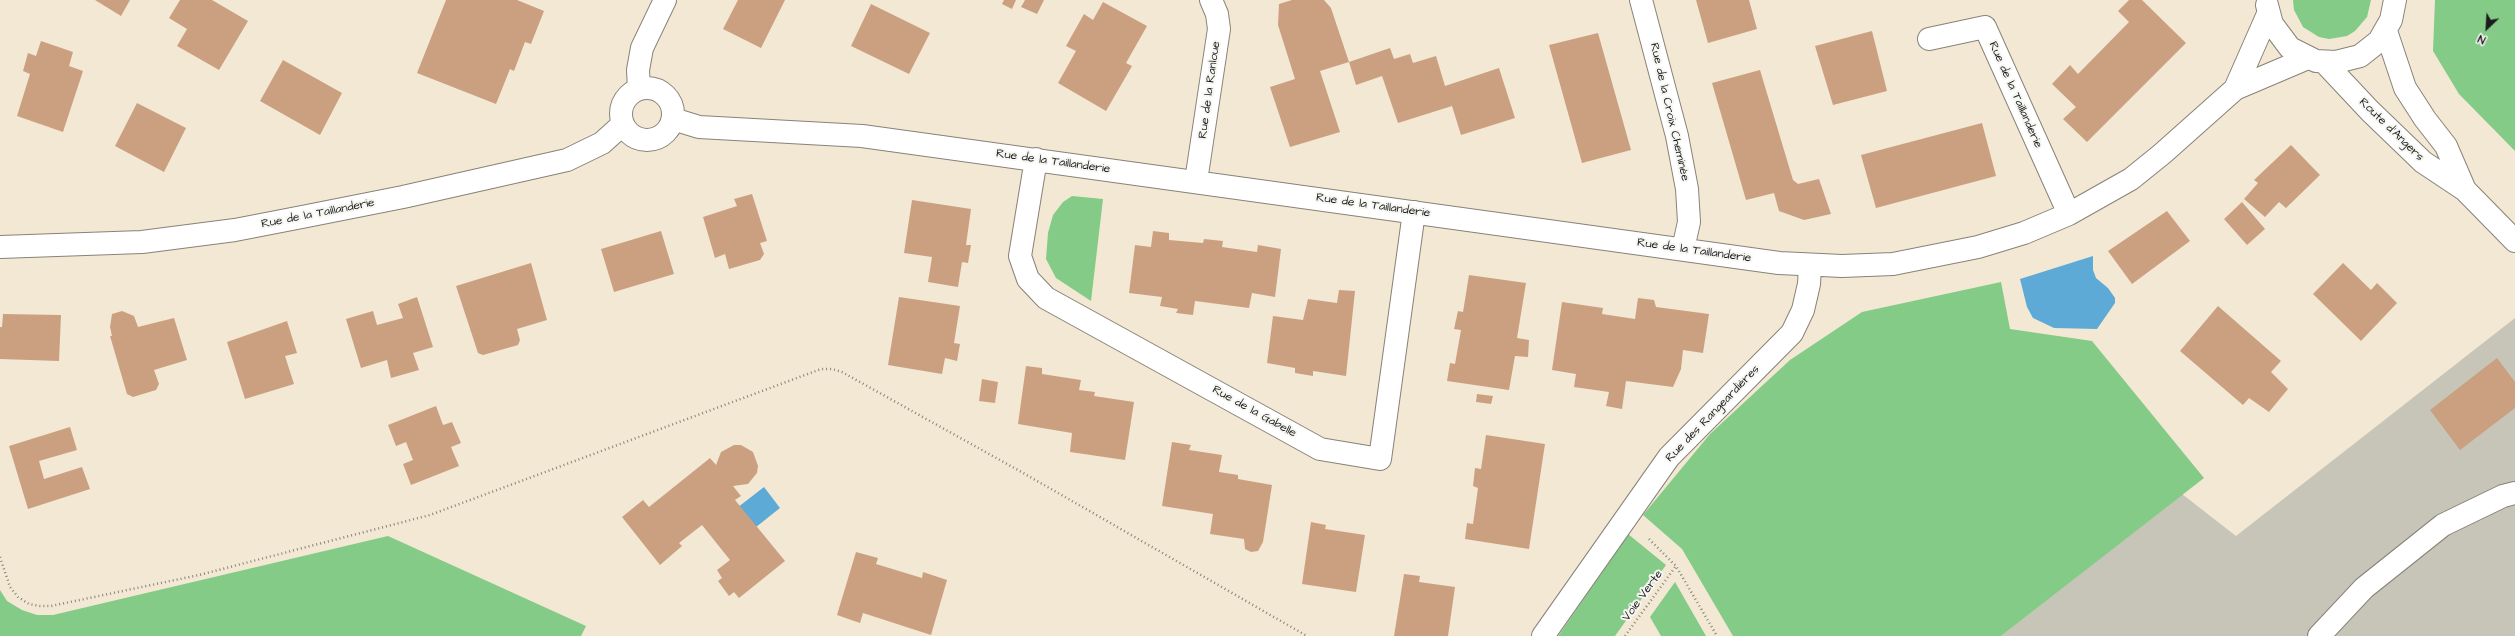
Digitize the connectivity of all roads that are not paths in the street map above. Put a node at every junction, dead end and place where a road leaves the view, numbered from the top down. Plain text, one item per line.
1 (665, 0) edge
2 (1211, 0) edge
3 (1641, 0) edge
4 (2395, 0) edge
5 (2267, 7) edge
6 (2386, 31) junction
7 (1929, 39) dead end
8 (2316, 60) junction
9 (639, 89) junction
10 (2235, 89) junction
11 (673, 119) junction
12 (622, 125) junction
13 (1036, 159) junction
14 (1196, 181) junction
15 (2465, 190) junction
16 (1414, 212) junction
17 (2069, 214) junction
18 (2515, 241) edge
19 (0, 247) edge
20 (1683, 249) junction
21 (1810, 266) junction
22 (2515, 493) edge
23 (1543, 636) edge
24 (2319, 636) edge

1 - 9 street
2 - 14 street, Rue de la Ranloue
3 - 20 street, Rue de la Croix Cheminée
4 - 6 street
5 - 8 street, Route d’Angers
5 - 10 street, Rue de la Taillanderie
6 - 8 street, Rue de la Taillanderie
6 - 15 street, Route d’Angers
7 - 17 street, Rue de la Taillanderie
8 - 10 street, Rue de la Taillanderie
8 - 15 street, Route d’Angers
9 - 11 street
9 - 12 street
10 - 17 street, Rue de la Taillanderie
11 - 12 street
11 - 13 street, Rue de la Taillanderie
12 - 19 street, Rue de la Taillanderie
13 - 14 street, Rue de la Taillanderie
13 - 16 street, Rue de la Gabelle
14 - 16 street, Rue de la Taillanderie
15 - 18 street, Route d’Angers
16 - 20 street, Rue de la Taillanderie
17 - 21 street, Rue de la Taillanderie
20 - 21 street, Rue de la Taillanderie
21 - 23 street, Rue des Rangeardières
22 - 24 street

